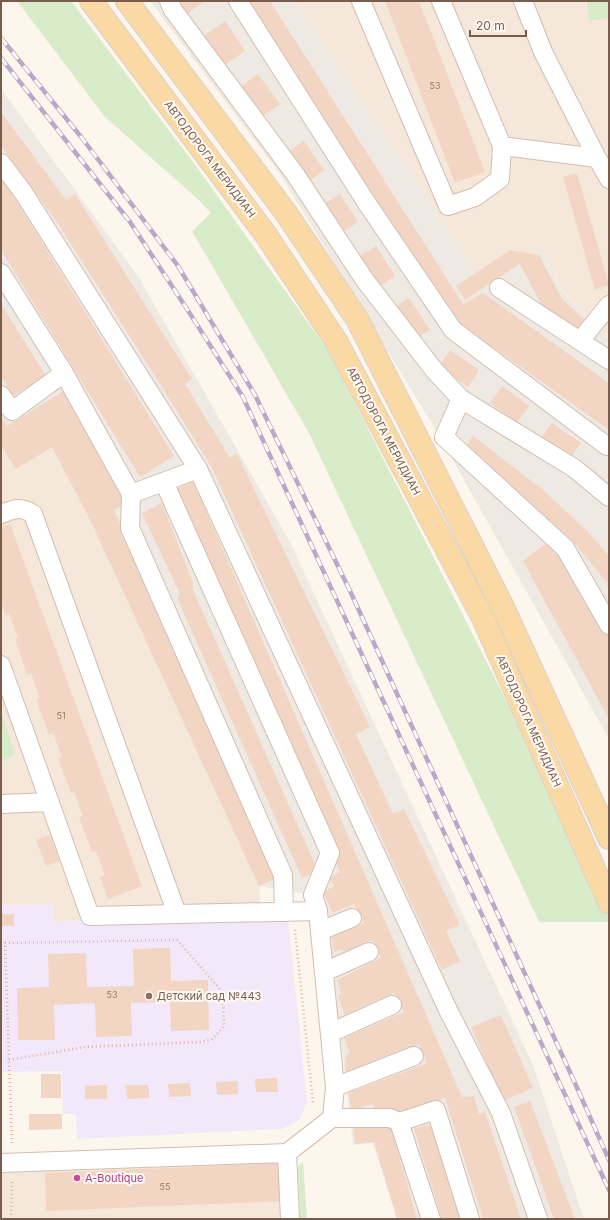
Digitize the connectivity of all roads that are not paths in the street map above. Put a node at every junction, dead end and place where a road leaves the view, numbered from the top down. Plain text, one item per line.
1 (91, 1) edge
2 (127, 1) edge
3 (169, 1) edge
4 (238, 1) edge
5 (361, 1) edge
6 (441, 1) edge
7 (523, 1) edge
8 (502, 146) junction
9 (598, 158) junction
10 (1, 163) edge
11 (609, 179) edge
12 (1, 274) edge
13 (499, 288) dead end
14 (609, 305) edge
15 (580, 341) junction
16 (609, 360) edge
17 (64, 373) junction
18 (1, 395) edge
19 (461, 399) junction
20 (607, 446) dead end
21 (198, 469) junction
22 (164, 482) junction
23 (131, 494) junction
24 (609, 497) edge
25 (1, 514) edge
26 (609, 625) edge
27 (1, 665) edge
28 (50, 802) junction
29 (1, 804) edge
30 (609, 838) edge
31 (609, 902) edge
32 (318, 911) junction
33 (289, 912) junction
34 (177, 914) junction
35 (352, 918) dead end
36 (320, 931) junction
37 (369, 952) dead end
38 (324, 972) junction
39 (392, 1005) dead end
40 (330, 1033) junction
41 (414, 1056) dead end
42 (335, 1087) junction
43 (332, 1118) junction
44 (399, 1122) junction
45 (286, 1153) junction
46 (7, 1163) edge
47 (290, 1219) edge
48 (431, 1219) edge
49 (470, 1219) edge
50 (538, 1219) edge

1 - 31 main road, АВТОДОРОГА МЕРИДИАН
2 - 30 main road, АВТОДОРОГА МЕРИДИАН
3 - 19 lane
4 - 20 lane
5 - 8 lane
6 - 8 lane
7 - 9 lane
8 - 9 lane
9 - 11 lane
10 - 21 lane
12 - 17 lane
13 - 15 lane
14 - 15 lane
15 - 16 lane
17 - 18 lane
17 - 23 lane
19 - 24 lane
19 - 26 lane
21 - 22 lane
21 - 50 lane
22 - 23 lane
22 - 32 lane
23 - 33 lane
25 - 34 lane
27 - 28 lane
28 - 29 lane
28 - 34 lane
32 - 33 lane
32 - 36 lane
33 - 34 lane
35 - 36 lane
36 - 38 lane
37 - 38 lane
38 - 40 lane
39 - 40 lane
40 - 42 lane
41 - 42 lane
42 - 43 lane
43 - 44 lane
43 - 45 lane
44 - 48 lane
44 - 49 lane
45 - 46 lane
45 - 47 lane

